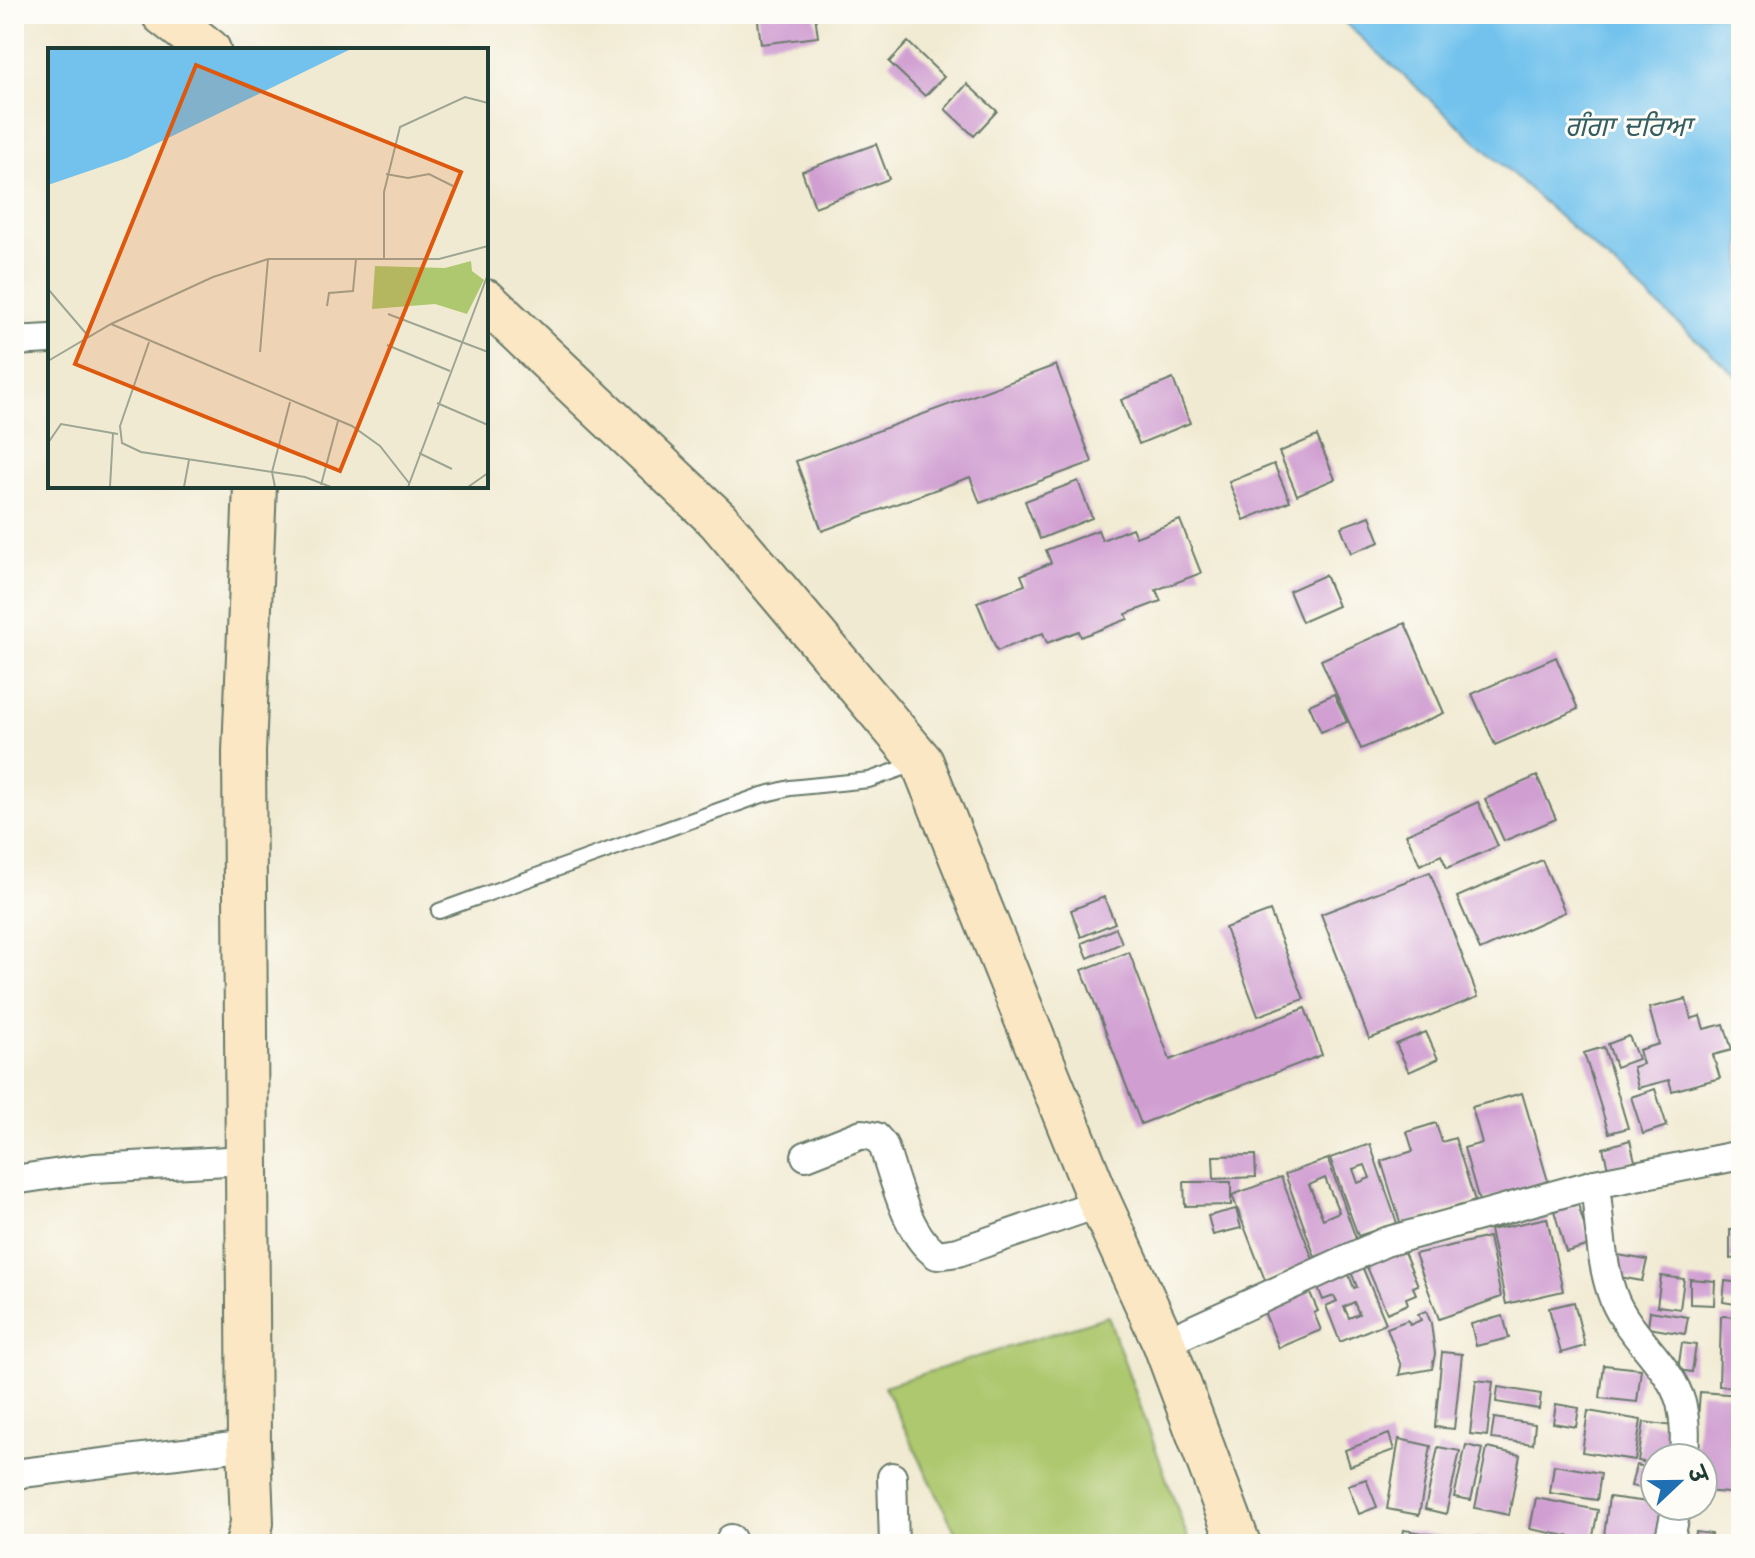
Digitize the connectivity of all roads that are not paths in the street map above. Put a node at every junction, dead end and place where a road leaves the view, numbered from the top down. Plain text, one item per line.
1 (164, 14) edge
2 (206, 48) edge
3 (488, 303) edge
4 (48, 339) edge
5 (14, 341) edge
6 (255, 488) edge
7 (922, 762) junction
8 (439, 911) dead end
9 (1741, 1155) edge
10 (806, 1156) dead end
11 (247, 1160) junction
12 (14, 1180) edge
13 (1595, 1184) junction
14 (1100, 1203) junction
15 (1164, 1343) junction
16 (1685, 1442) edge
17 (249, 1445) junction
18 (14, 1474) edge
19 (892, 1477) dead end
20 (1673, 1522) edge
21 (1669, 1542) edge
22 (247, 1544) edge
23 (894, 1544) edge
24 (1239, 1544) edge

1 - 2 main road
3 - 7 main road
4 - 5 street
6 - 11 main road
7 - 8 lane
7 - 14 main road
9 - 13 street
10 - 14 street
11 - 12 street
11 - 17 main road
13 - 15 street
13 - 16 street
14 - 15 main road
15 - 24 main road
17 - 18 street
17 - 22 main road
19 - 23 street
20 - 21 street

